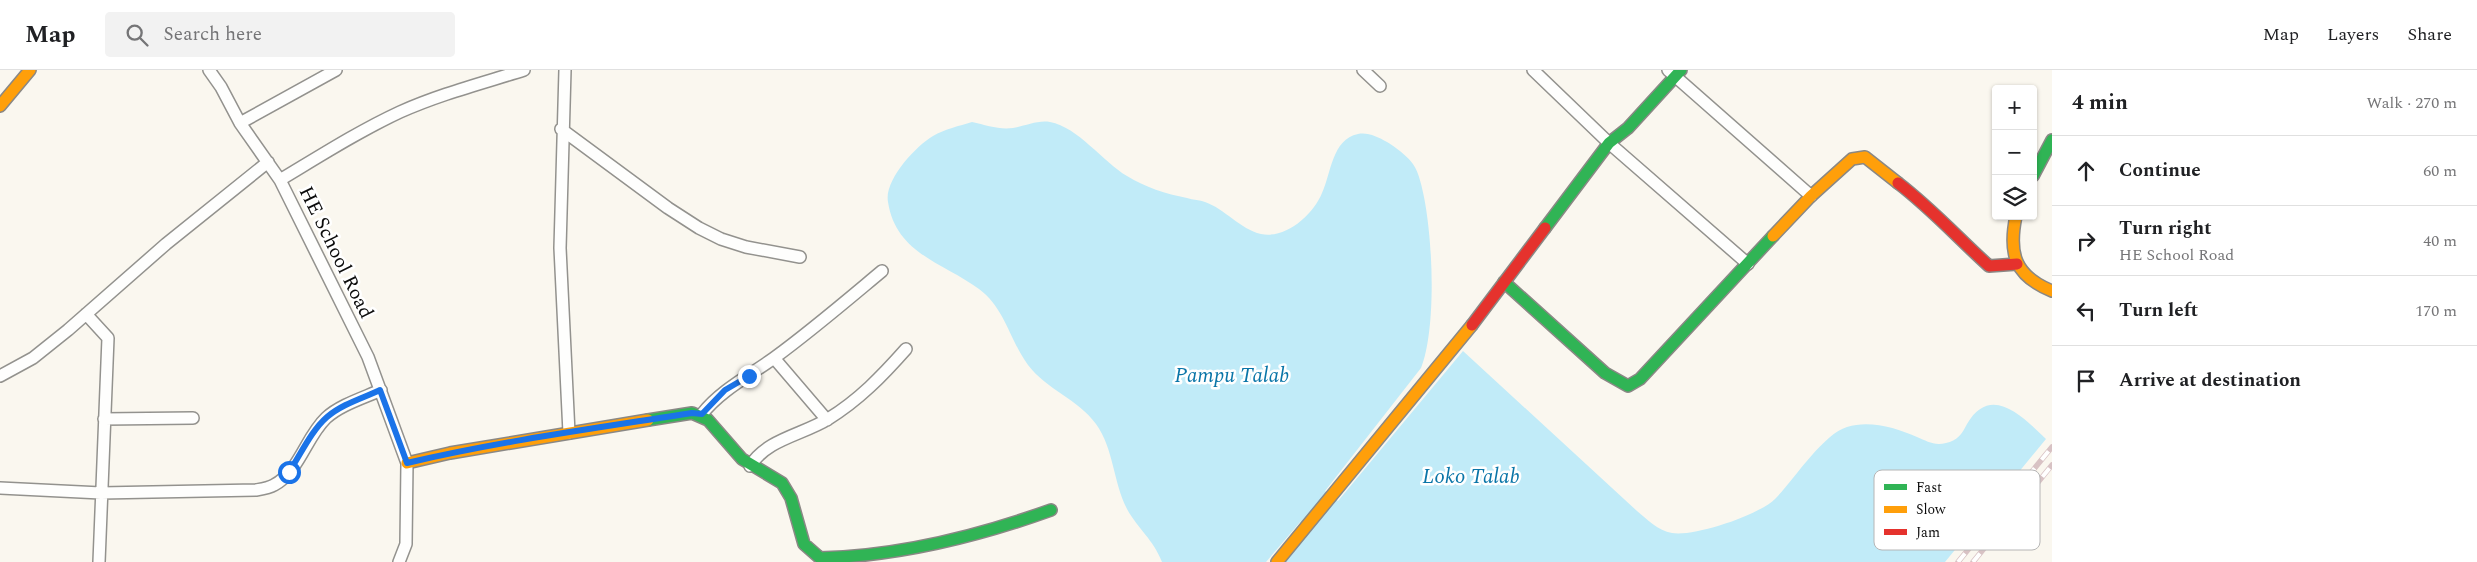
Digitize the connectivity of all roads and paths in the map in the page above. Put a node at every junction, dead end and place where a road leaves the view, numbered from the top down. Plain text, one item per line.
1 (30, 70) edge
2 (208, 70) edge
3 (524, 70) edge
4 (564, 70) edge
5 (1364, 70) edge
6 (1533, 70) edge
7 (329, 72) edge
8 (1675, 72) edge
9 (1380, 86) dead end
10 (0, 106) edge
11 (240, 123) junction
12 (561, 129) junction
13 (2052, 140) edge
14 (1608, 143) junction
15 (268, 162) junction
16 (2034, 175) edge
17 (280, 180) junction
18 (1811, 196) junction
19 (2015, 220) edge
20 (800, 257) dead end
21 (1748, 264) junction
22 (2016, 264) junction
23 (882, 271) dead end
24 (1504, 282) junction
25 (2052, 291) edge
26 (86, 314) junction
27 (906, 350) dead end
28 (774, 358) junction
29 (0, 376) edge
30 (380, 390) junction
31 (702, 414) junction
32 (193, 418) dead end
33 (104, 419) junction
34 (826, 420) junction
35 (568, 433) junction
36 (407, 463) junction
37 (750, 466) junction
38 (0, 488) edge
39 (101, 493) junction
40 (1051, 510) dead end
41 (850, 559) edge
42 (100, 562) edge
43 (399, 562) edge
44 (1277, 562) edge

1 - 10 street
2 - 11 street, HE School Road
3 - 17 street
4 - 12 street
5 - 9 street
6 - 14 street
7 - 11 street
8 - 14 street
8 - 18 street
11 - 15 street, HE School Road
12 - 20 street
12 - 35 street
13 - 16 street
14 - 21 street
14 - 24 street
15 - 17 street, HE School Road
15 - 26 street
17 - 30 street, HE School Road
18 - 21 street
18 - 22 street
19 - 22 street
21 - 24 street
22 - 25 street
23 - 28 street
24 - 44 street
26 - 29 street
26 - 33 street
27 - 34 street
28 - 31 street
28 - 34 street
30 - 36 street, HE School Road
30 - 39 street
31 - 35 street
31 - 37 street
32 - 33 street
33 - 39 street
34 - 37 street
35 - 36 street
36 - 43 street
37 - 41 street
38 - 39 street
39 - 42 street
40 - 41 street

